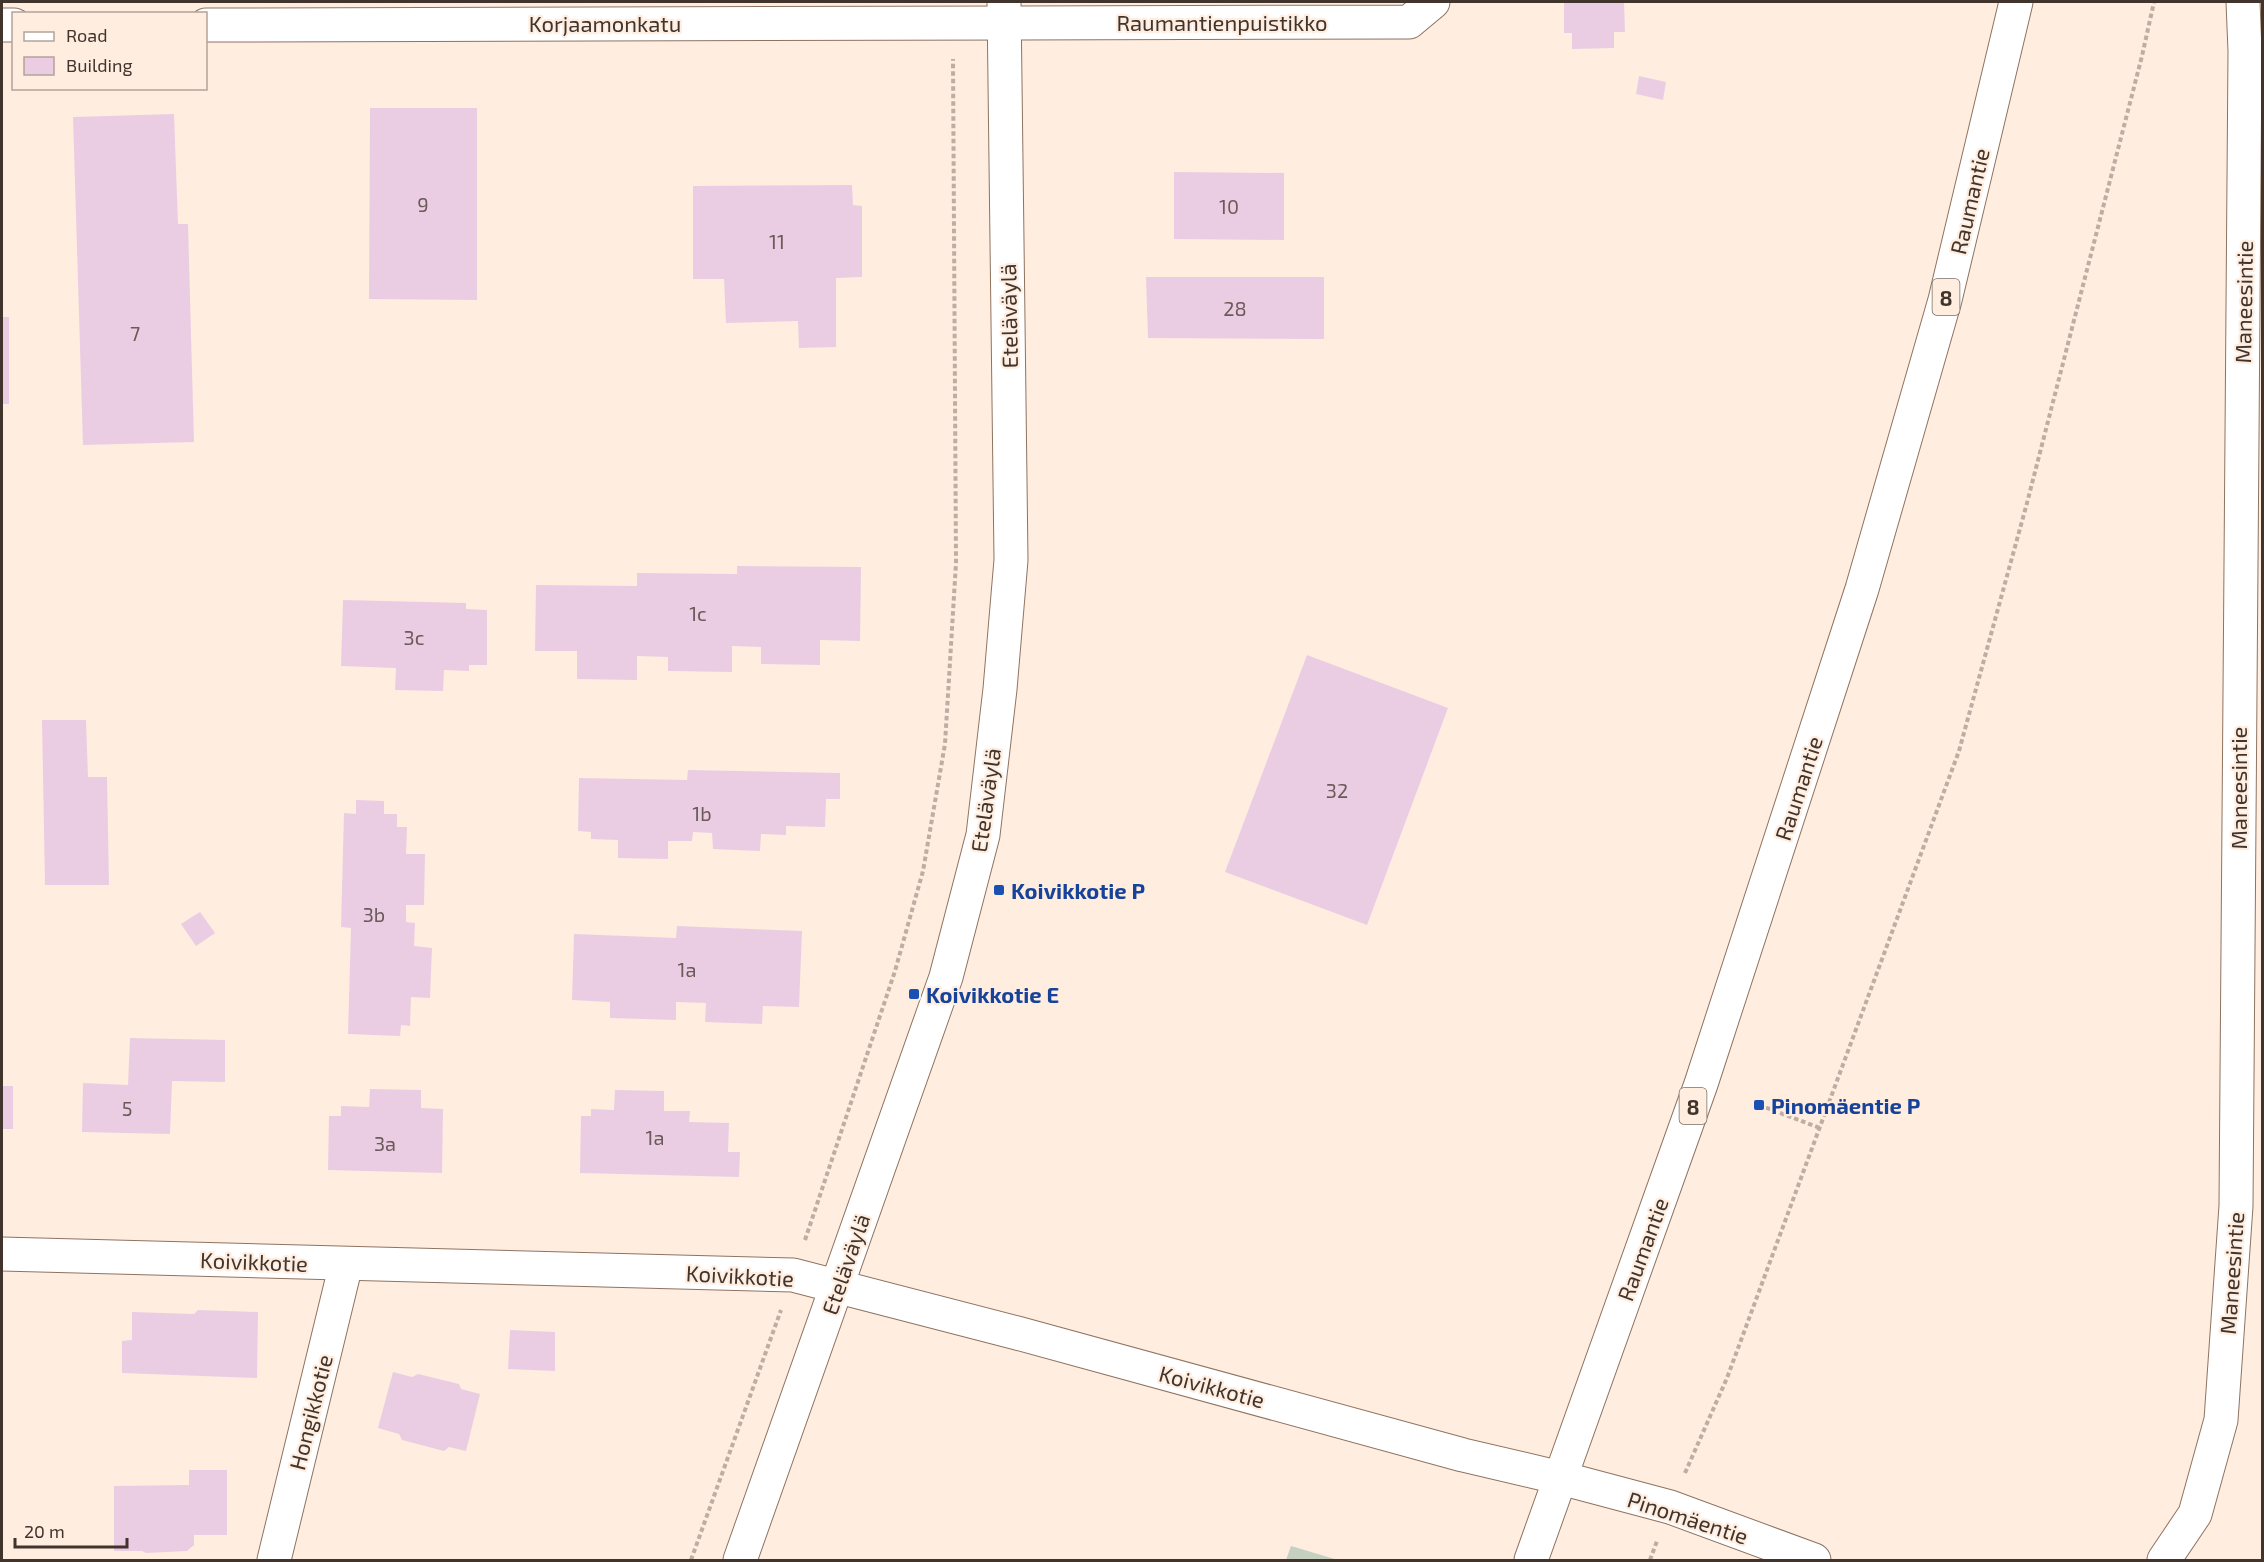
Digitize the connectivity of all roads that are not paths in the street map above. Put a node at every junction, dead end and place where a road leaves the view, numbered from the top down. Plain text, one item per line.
1 (1433, 2) edge
2 (2016, 2) edge
3 (2243, 2) edge
4 (1004, 12) edge
5 (207, 24) edge
6 (2, 1254) edge
7 (346, 1264) junction
8 (838, 1286) junction
9 (1561, 1478) junction
10 (274, 1560) edge
11 (740, 1560) edge
12 (1532, 1560) edge
13 (1814, 1560) edge
14 (2164, 1560) edge

1 - 4 main road, Raumantienpuistikko
2 - 9 main road, Raumantie / 8
3 - 14 main road, Maneesintie
4 - 5 main road, Korjaamonkatu
4 - 8 main road, Eteläväylä
6 - 7 main road, Koivikkotie
7 - 8 main road, Koivikkotie
7 - 10 main road, Hongikkotie
8 - 9 main road, Koivikkotie
8 - 11 main road, Eteläväylä
9 - 12 main road, Raumantie / 8
9 - 13 main road, Pinomäentie

